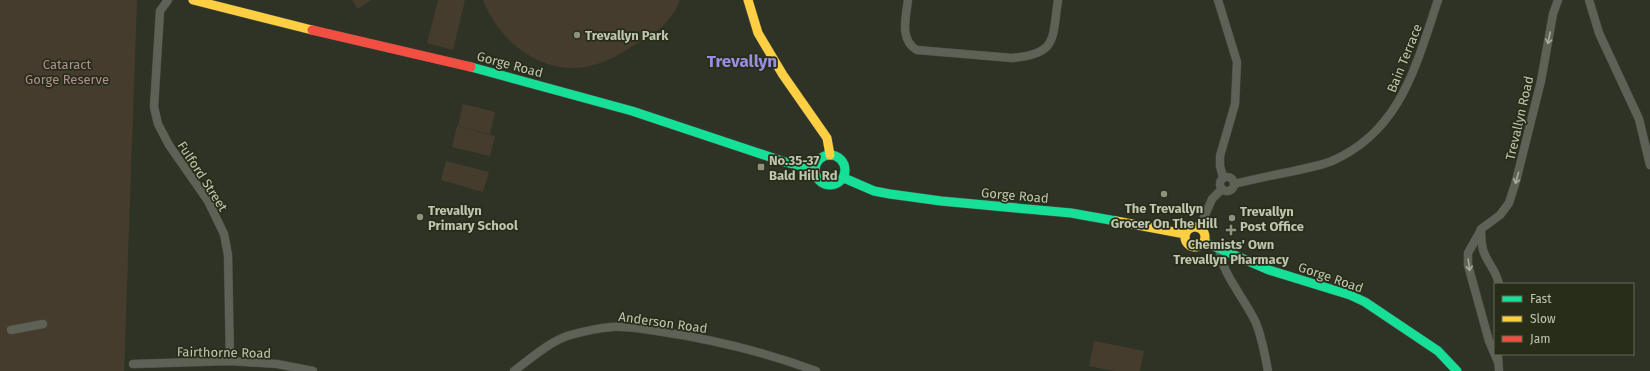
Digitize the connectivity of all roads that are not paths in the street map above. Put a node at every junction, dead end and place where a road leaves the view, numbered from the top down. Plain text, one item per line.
1 (193, 0) edge
2 (748, 0) edge
3 (908, 0) edge
4 (1058, 0) edge
5 (1218, 0) edge
6 (1438, 0) edge
7 (1558, 0) edge
8 (1589, 0) edge
9 (165, 3) edge
10 (830, 155) junction
11 (1650, 165) edge
12 (815, 169) junction
13 (1223, 177) junction
14 (844, 178) junction
15 (1234, 184) junction
16 (1222, 189) junction
17 (1200, 227) junction
18 (1481, 229) junction
19 (1185, 234) junction
20 (1204, 242) junction
21 (1220, 249) junction
22 (1499, 283) edge
23 (43, 324) dead end
24 (11, 330) dead end
25 (1494, 350) edge
26 (1498, 358) edge
27 (230, 361) junction
28 (133, 364) dead end
29 (313, 371) edge
30 (514, 371) edge
31 (816, 371) edge
32 (1268, 371) edge
33 (1457, 371) edge
34 (1499, 371) edge

1 - 12 street, Gorge Road
2 - 10 street
3 - 4 street
5 - 13 street
6 - 15 street, Bain Terrace
7 -> 18 street, Trevallyn Road
8 - 11 street
9 - 27 street, Fulford Street
10 - 12 street
10 - 14 street
12 - 14 street
13 - 15 street
13 - 16 street
14 - 19 street, Gorge Road
15 - 16 street
16 - 17 street
17 - 19 street
17 - 20 street
18 - 22 street
18 -> 25 street, Trevallyn Road
19 - 20 street
20 - 21 street, Gorge Road
21 - 32 street
21 - 33 street, Gorge Road
23 - 24 street
26 - 34 street, Trevallyn Road
27 - 28 street, Fairthorne Road
27 - 29 street, Fairthorne Road
30 - 31 street, Anderson Road

